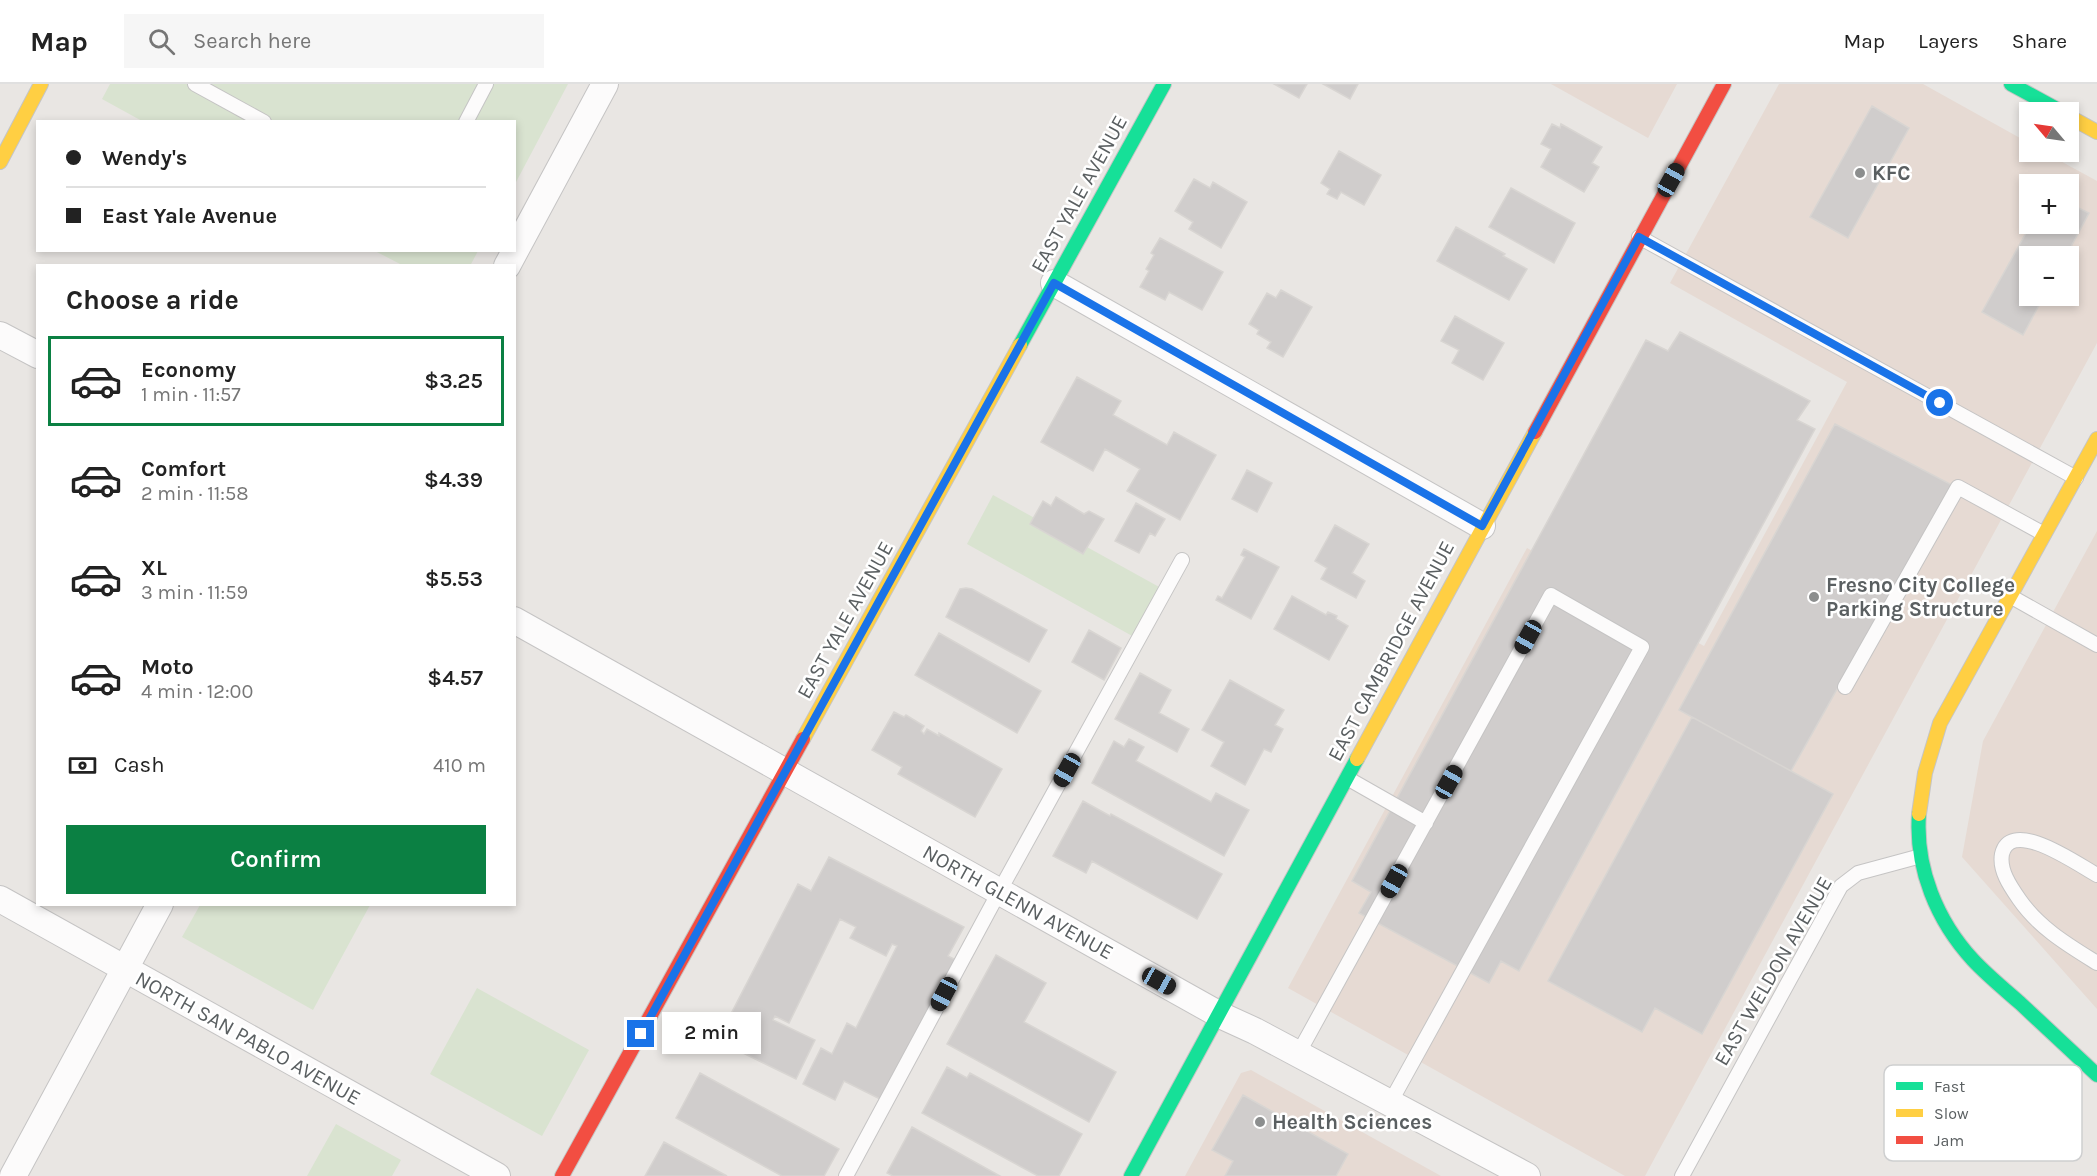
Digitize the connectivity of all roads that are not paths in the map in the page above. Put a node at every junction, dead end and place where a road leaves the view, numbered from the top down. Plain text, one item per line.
1 (40, 84) edge
2 (195, 84) edge
3 (486, 84) edge
4 (605, 84) edge
5 (1164, 84) edge
6 (1724, 84) edge
7 (2011, 84) edge
8 (2044, 102) edge
9 (260, 120) edge
10 (467, 120) edge
11 (2079, 122) edge
12 (2097, 132) edge
13 (0, 162) edge
14 (1639, 237) junction
15 (516, 249) edge
16 (1054, 283) junction
17 (0, 334) edge
18 (36, 354) edge
19 (2097, 439) edge
20 (2076, 478) junction
21 (1482, 526) junction
22 (2044, 534) junction
23 (1182, 560) dead end
24 (2010, 596) junction
25 (516, 621) edge
26 (2097, 645) edge
27 (1845, 687) dead end
28 (786, 771) junction
29 (1346, 777) junction
30 (1426, 823) junction
31 (1922, 856) junction
32 (2097, 875) edge
33 (999, 892) junction
34 (0, 899) edge
35 (159, 906) edge
36 (2097, 963) edge
37 (125, 969) junction
38 (1220, 1015) junction
39 (1298, 1054) junction
40 (2097, 1075) edge
41 (1390, 1103) junction
42 (13, 1176) edge
43 (496, 1176) edge
44 (562, 1176) edge
45 (846, 1176) edge
46 (1131, 1176) edge
47 (1527, 1176) edge
48 (1682, 1176) edge

1 - 13 street
2 - 9 lane
3 - 10 lane
4 - 15 street
5 - 16 street, EAST YALE AVENUE
6 - 14 street, EAST CAMBRIDGE AVENUE
7 - 8 street
11 - 12 street
14 - 20 lane
14 - 21 street, EAST CAMBRIDGE AVENUE
16 - 21 street
16 - 28 street, EAST YALE AVENUE
17 - 18 street
19 - 20 street
20 - 22 street
21 - 29 street, EAST CAMBRIDGE AVENUE
22 - 24 street
22 - 27 lane
23 - 33 lane
24 - 26 lane
24 - 31 street
25 - 28 street, NORTH GLENN AVENUE
28 - 33 street, NORTH GLENN AVENUE
28 - 44 street, EAST YALE AVENUE
29 - 30 lane
29 - 38 street, EAST CAMBRIDGE AVENUE
30 - 39 lane
30 - 41 lane
31 - 40 street
31 - 48 lane, EAST WELDON AVENUE
32 - 36 lane
33 - 38 street, NORTH GLENN AVENUE
33 - 45 lane
34 - 37 street, NORTH SAN PABLO AVENUE
35 - 37 street
37 - 42 street
37 - 43 street, NORTH SAN PABLO AVENUE
38 - 39 street, NORTH GLENN AVENUE
38 - 46 street, EAST CAMBRIDGE AVENUE
39 - 41 street, NORTH GLENN AVENUE
41 - 47 street, NORTH GLENN AVENUE

